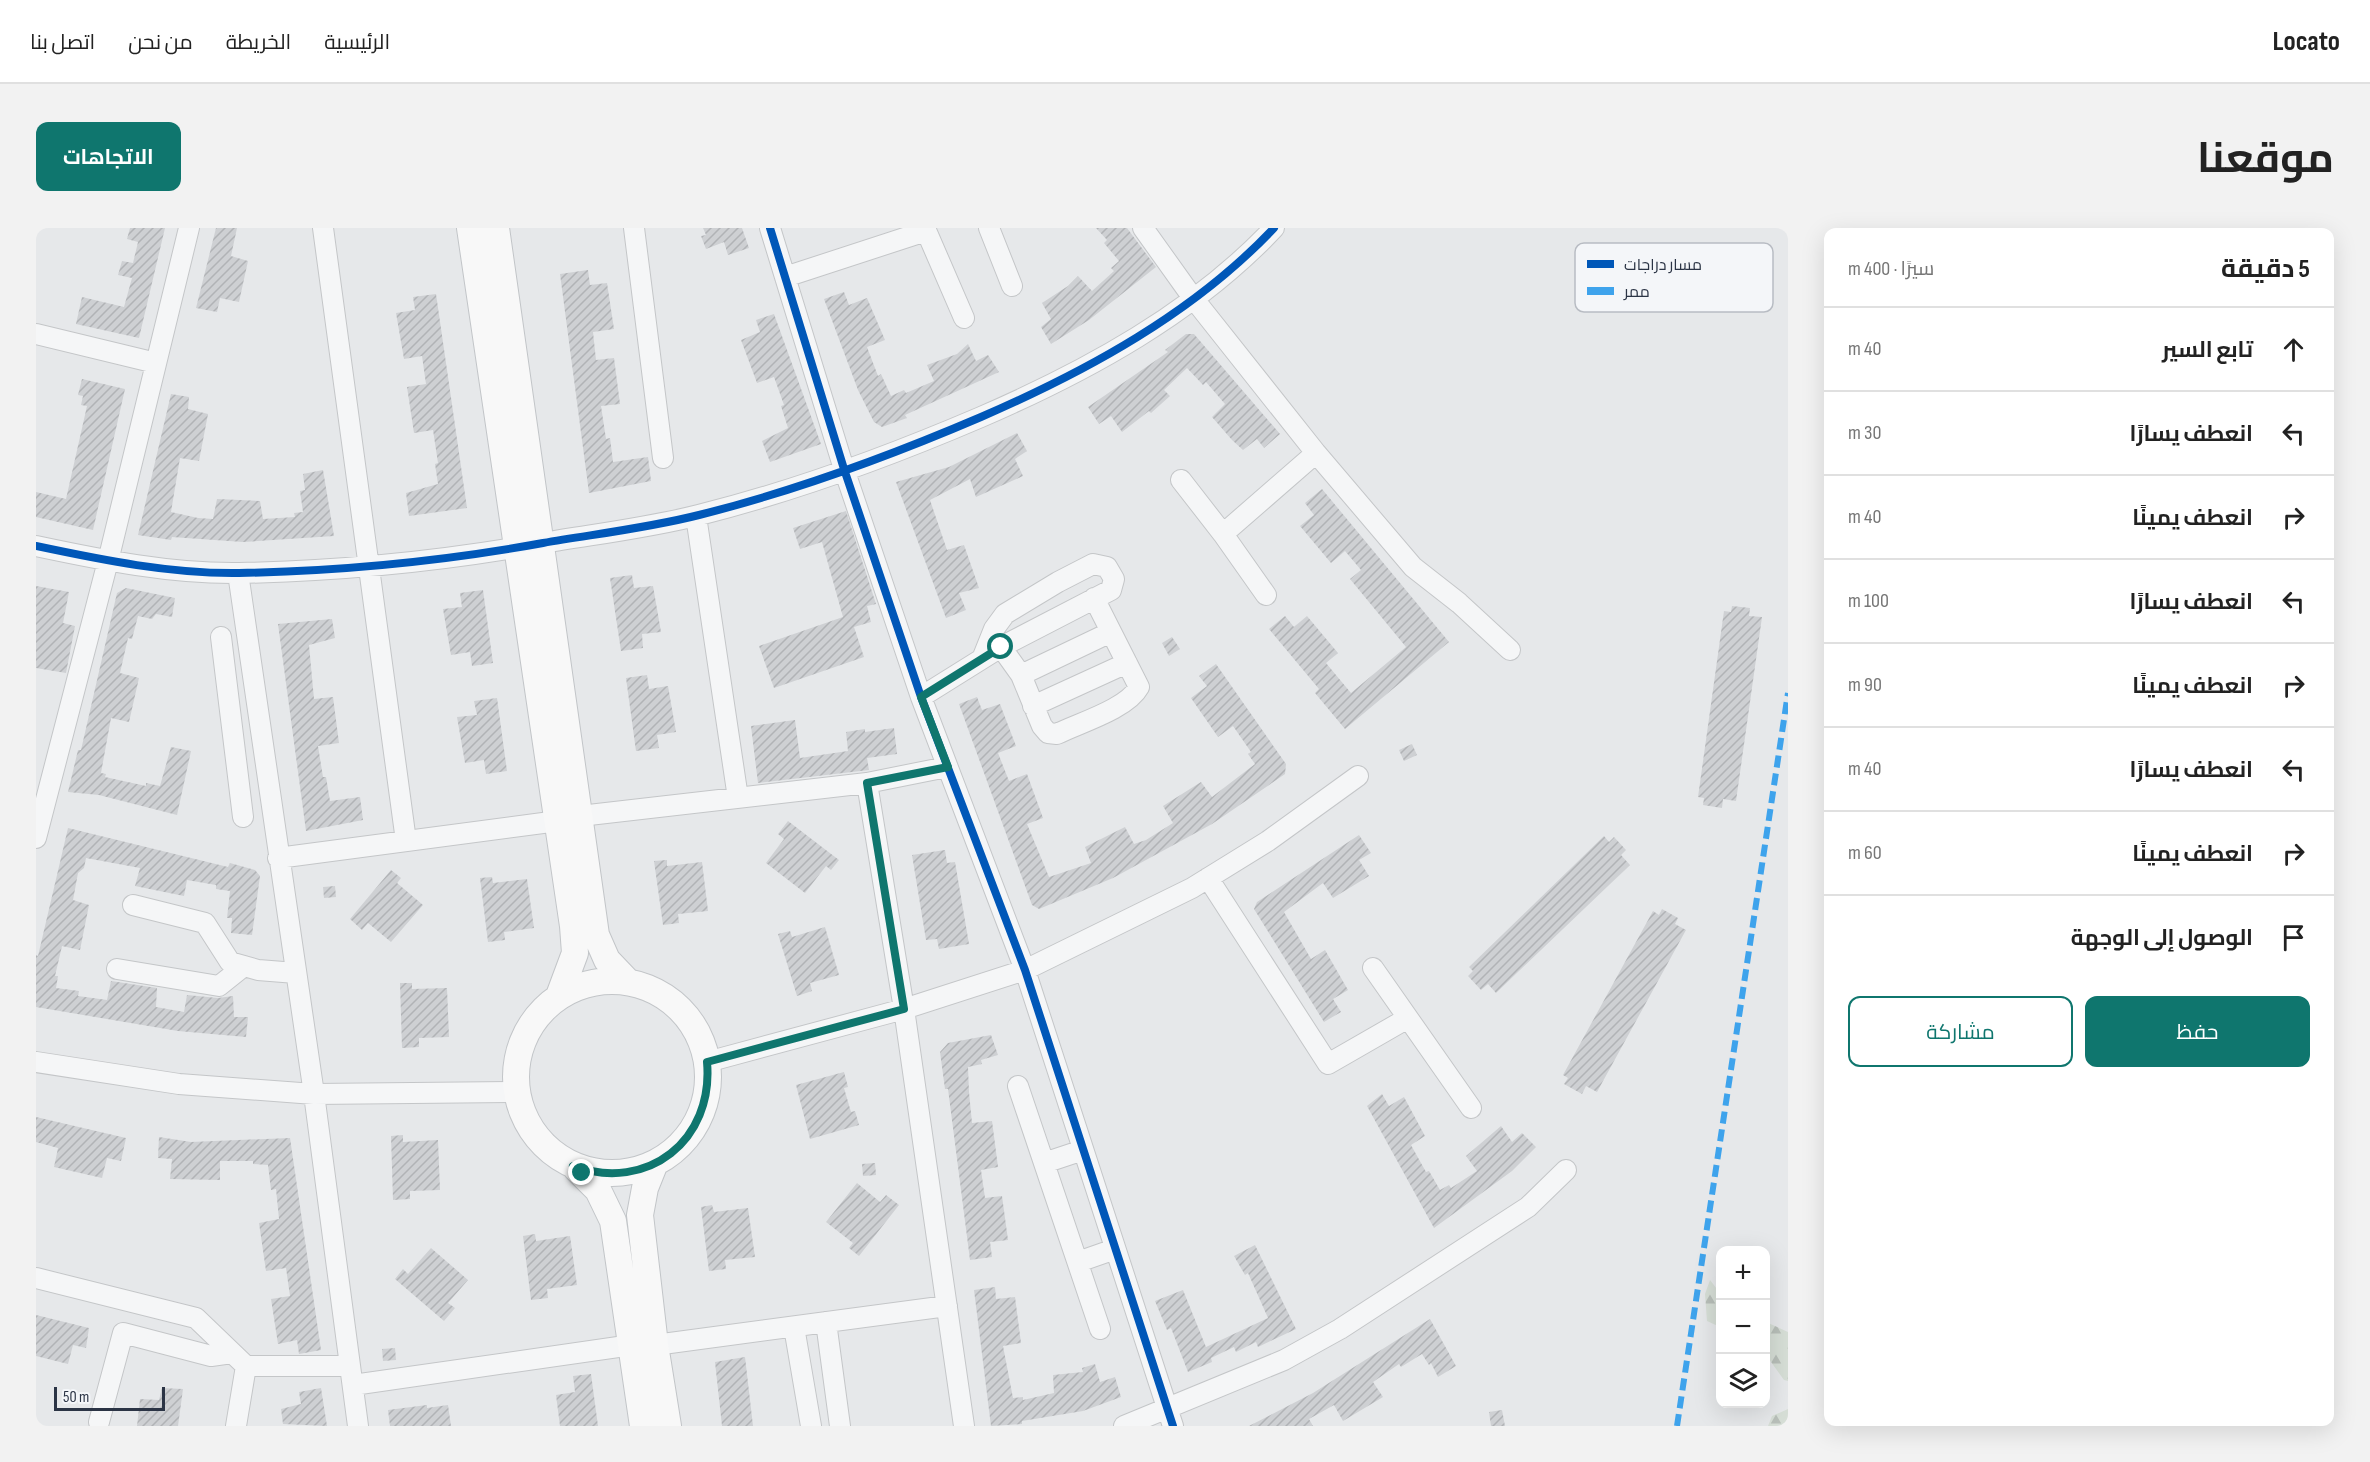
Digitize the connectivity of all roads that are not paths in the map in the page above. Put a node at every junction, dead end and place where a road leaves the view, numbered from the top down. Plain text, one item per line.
1 (189, 228) edge
2 (323, 228) edge
3 (470, 228) edge
4 (496, 228) edge
5 (634, 228) edge
6 (770, 228) edge
7 (989, 228) edge
8 (1143, 228) edge
9 (1274, 228) edge
10 (925, 229) edge
11 (785, 277) junction
12 (1012, 286) dead end
13 (1193, 297) junction
14 (964, 318) dead end
15 (36, 334) edge
16 (156, 363) junction
17 (1316, 453) junction
18 (663, 458) dead end
19 (844, 470) junction
20 (1181, 480) dead end
21 (696, 516) junction
22 (1223, 534) junction
23 (36, 546) edge
24 (531, 546) junction
25 (108, 561) junction
26 (367, 565) junction
27 (238, 573) junction
28 (1266, 595) dead end
29 (1094, 598) junction
30 (1111, 632) junction
31 (221, 637) dead end
32 (1001, 647) junction
33 (1510, 650) dead end
34 (982, 659) junction
35 (1127, 663) junction
36 (1021, 675) junction
37 (921, 697) junction
38 (1033, 706) junction
39 (230, 711) junction
40 (258, 711) junction
41 (948, 767) junction
42 (1358, 777) dead end
43 (867, 783) junction
44 (738, 798) junction
45 (243, 817) dead end
46 (569, 819) junction
47 (36, 838) edge
48 (406, 841) junction
49 (279, 858) junction
50 (1208, 878) junction
51 (133, 906) dead end
52 (244, 966) junction
53 (1373, 968) dead end
54 (117, 969) dead end
55 (1025, 969) junction
56 (296, 973) junction
57 (628, 982) junction
58 (559, 996) junction
59 (904, 1009) junction
60 (1408, 1018) junction
61 (36, 1062) edge
62 (707, 1062) junction
63 (1018, 1086) dead end
64 (516, 1092) junction
65 (314, 1094) junction
66 (1471, 1108) dead end
67 (1083, 1150) junction
68 (1044, 1163) junction
69 (655, 1164) junction
70 (573, 1166) junction
71 (1566, 1170) dead end
72 (1115, 1249) junction
73 (1078, 1262) junction
74 (36, 1278) edge
75 (947, 1306) junction
76 (826, 1322) junction
77 (794, 1326) junction
78 (1100, 1329) dead end
79 (643, 1345) junction
80 (239, 1360) junction
81 (352, 1376) junction
82 (1170, 1418) edge
83 (99, 1422) dead end
84 (236, 1426) edge
85 (358, 1426) edge
86 (644, 1426) edge
87 (668, 1426) edge
88 (811, 1426) edge
89 (840, 1426) edge
90 (964, 1426) edge
91 (1124, 1426) edge

1 - 16 street
2 - 26 street
3 - 24 main road
4 - 24 main road
5 - 18 street
6 - 11 street
7 - 12 street
8 - 13 street
9 - 13 street
10 - 11 street
10 - 14 street
11 - 19 street
13 - 17 street
13 - 19 street
15 - 16 street
16 - 25 street
17 - 22 street
17 - 33 street
19 - 21 street
19 - 37 street
20 - 22 street
21 - 24 street
21 - 44 street
22 - 28 street
23 - 25 street
24 - 26 street
24 - 46 main road
25 - 27 street
25 - 47 street
26 - 27 street
26 - 48 street
27 - 40 street
29 - 30 street
29 - 32 street
29 - 34 street
30 - 35 street
30 - 36 street
31 - 39 street
32 - 34 street
32 - 36 street
34 - 37 street
35 - 38 street
35 - 38 street
36 - 38 street
37 - 41 street
39 - 40 street
39 - 45 street
40 - 49 street
41 - 43 street
41 - 55 street
42 - 50 street
43 - 44 street
43 - 59 street
44 - 46 street
46 - 48 street
46 - 57 main road
46 - 58 main road
48 - 49 street
49 - 56 street
50 - 55 street
50 - 60 street
51 - 52 street
52 - 54 street
52 - 56 street
53 - 60 street
55 - 59 street
55 - 67 street
56 - 65 street
57 - 58 main road
57 - 62 main road
58 - 64 main road
59 - 62 street
59 - 75 street
60 - 66 street
61 - 65 street
62 - 69 main road
63 - 68 street
64 - 65 street
64 - 70 main road
65 - 81 street
67 - 68 street
67 - 72 street
68 - 73 street
69 - 70 main road
69 - 79 main road
70 - 79 main road
71 - 82 street
72 - 73 street
72 - 82 street
73 - 78 street
74 - 80 street
75 - 76 street
75 - 90 street
76 - 77 street
76 - 89 street
77 - 79 street
77 - 88 street
79 - 81 street
79 - 86 main road
79 - 87 main road
80 - 81 street
80 - 83 street
80 - 84 street
81 - 85 street
82 - 91 street

